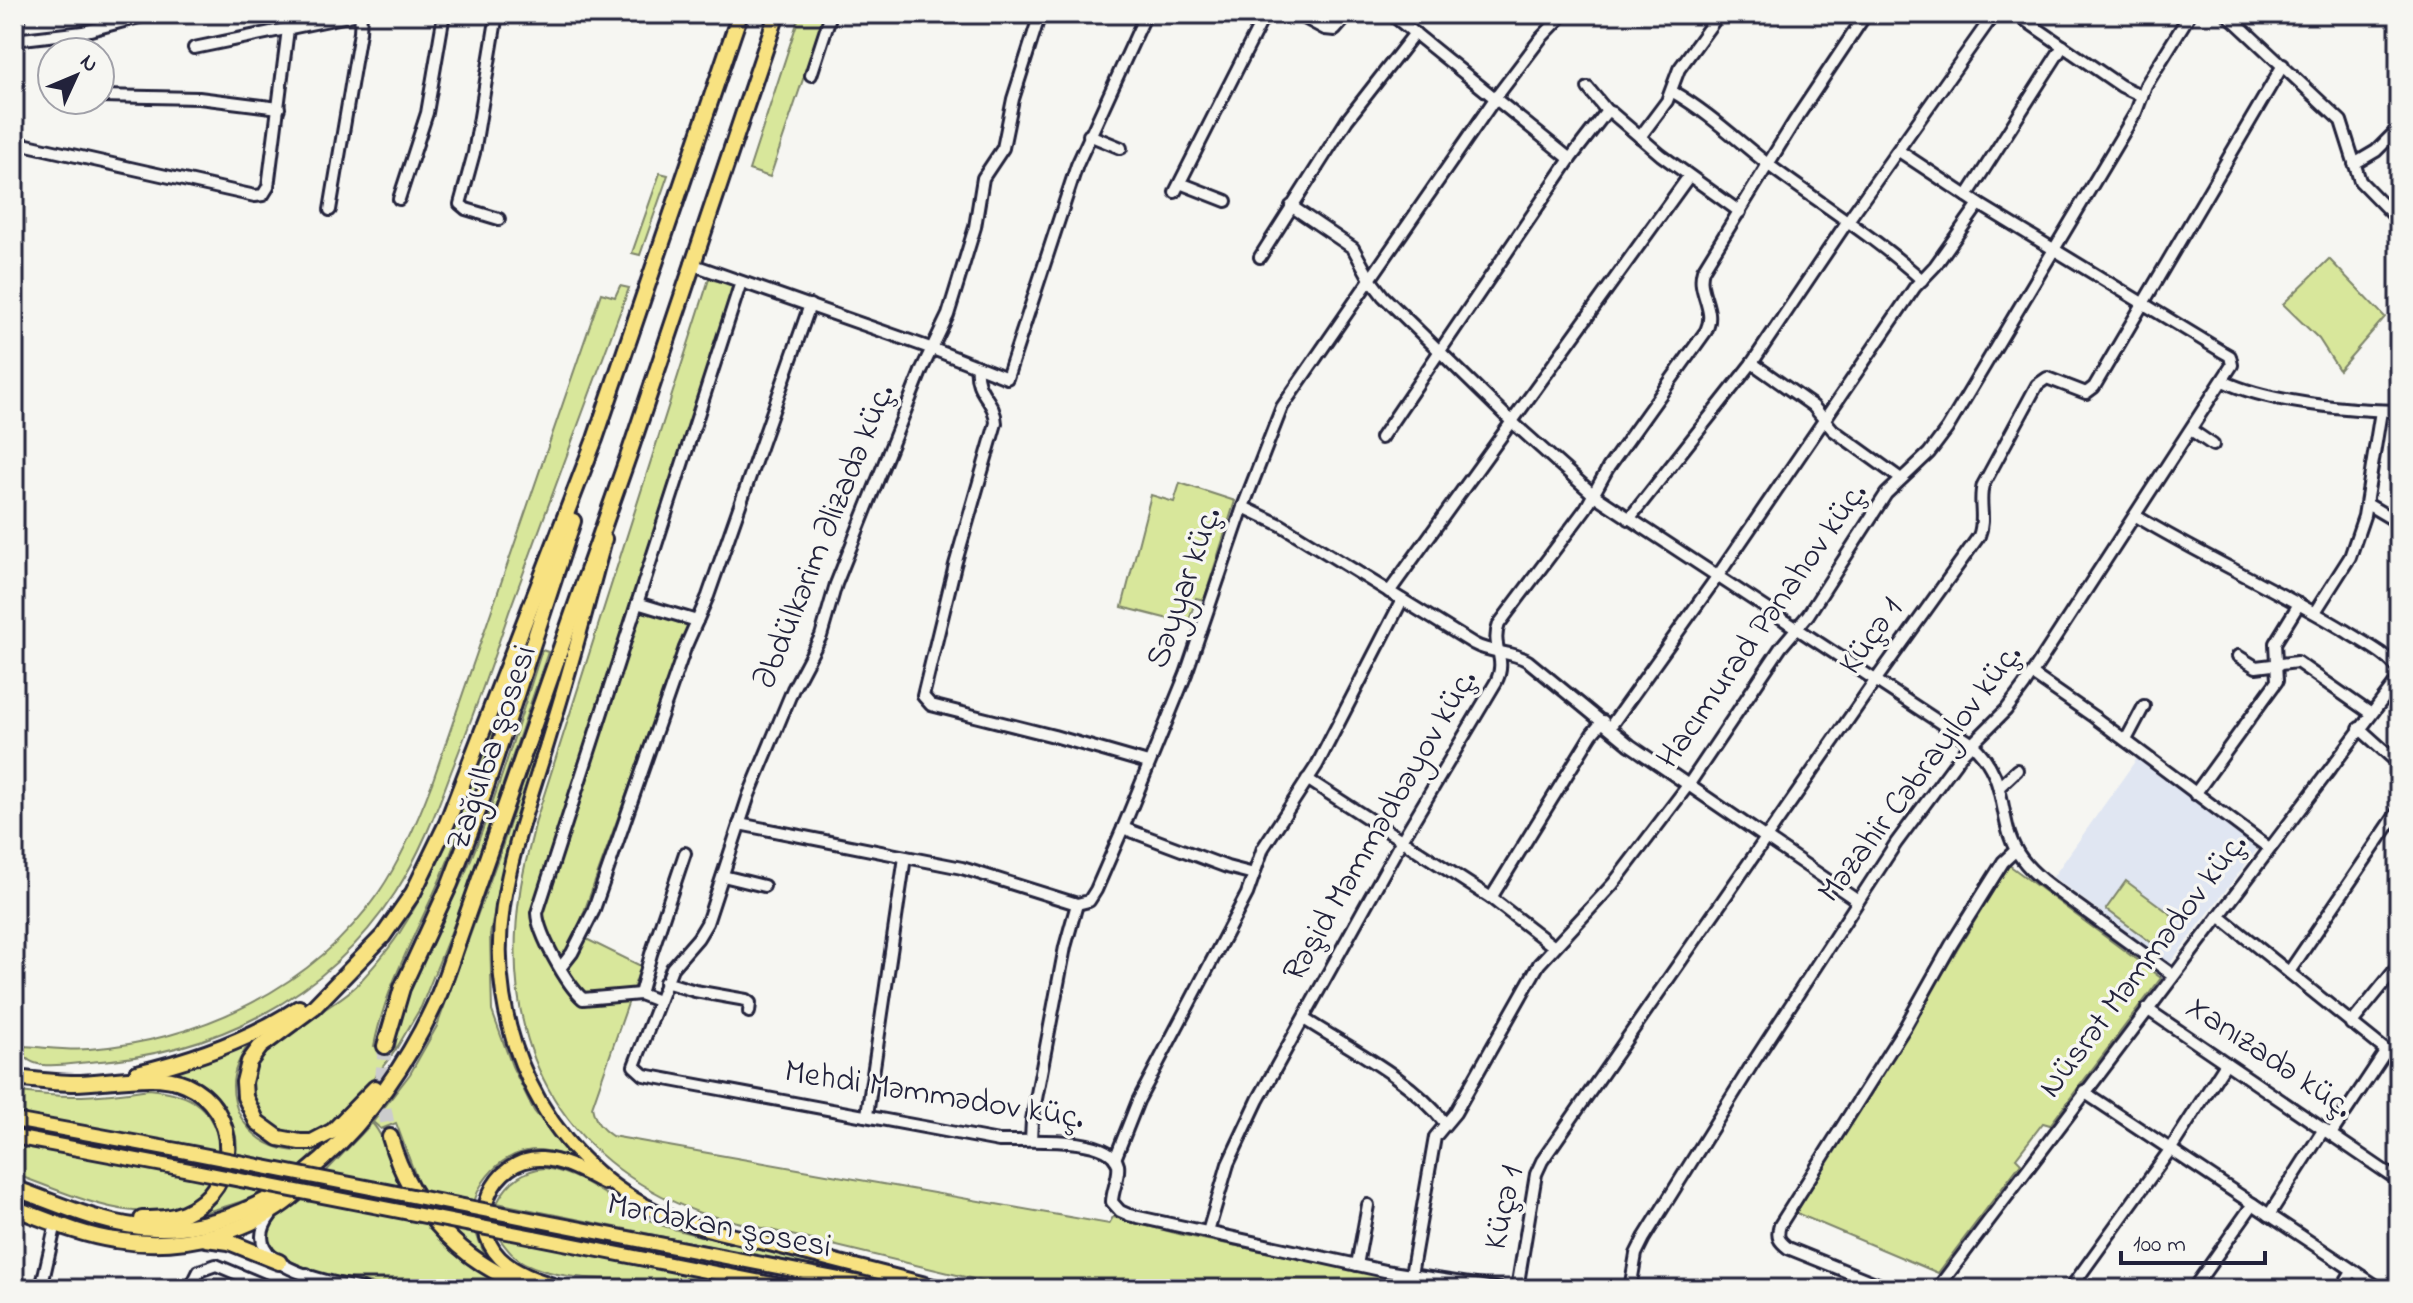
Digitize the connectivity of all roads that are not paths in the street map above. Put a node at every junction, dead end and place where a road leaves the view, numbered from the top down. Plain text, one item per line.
1 (20, 14) edge
2 (150, 14) edge
3 (359, 14) edge
4 (444, 14) edge
5 (497, 14) edge
6 (740, 14) edge
7 (777, 14) edge
8 (831, 14) edge
9 (1040, 14) edge
10 (1146, 14) edge
11 (1265, 14) edge
12 (1297, 14) edge
13 (1349, 14) edge
14 (1391, 14) edge
15 (1564, 14) edge
16 (1719, 14) edge
17 (1866, 14) edge
18 (1994, 14) edge
19 (2016, 14) edge
20 (2190, 14) edge
21 (2227, 14) edge
22 (288, 29) junction
23 (1415, 33) junction
24 (14, 40) edge
25 (2063, 46) junction
26 (194, 48) dead end
27 (2283, 65) junction
28 (811, 75) dead end
29 (1588, 88) dead end
30 (1673, 92) junction
31 (116, 96) edge
32 (2142, 96) junction
33 (1494, 100) junction
34 (279, 108) junction
35 (1607, 111) junction
36 (2399, 128) edge
37 (1089, 135) junction
38 (1640, 137) junction
39 (14, 142) edge
40 (1121, 148) dead end
41 (1899, 151) junction
42 (1570, 159) junction
43 (2354, 164) junction
44 (1769, 165) junction
45 (1689, 176) junction
46 (1967, 196) junction
47 (399, 199) dead end
48 (1226, 201) dead end
49 (1979, 204) junction
50 (1291, 206) junction
51 (330, 210) dead end
52 (1740, 212) junction
53 (499, 219) dead end
54 (2399, 221) edge
55 (1847, 222) junction
56 (2053, 249) junction
57 (1260, 257) dead end
58 (691, 264) junction
59 (1370, 279) junction
60 (1922, 280) junction
61 (741, 282) junction
62 (2142, 304) junction
63 (810, 305) junction
64 (933, 349) junction
65 (1439, 351) junction
66 (1752, 363) junction
67 (977, 367) junction
68 (2223, 381) junction
69 (2381, 411) junction
70 (2399, 411) edge
71 (1511, 421) junction
72 (1825, 421) junction
73 (2191, 430) junction
74 (1381, 438) dead end
75 (595, 439) junction
76 (2213, 445) dead end
77 (629, 454) junction
78 (1901, 479) junction
79 (1594, 495) junction
80 (2367, 504) junction
81 (1243, 507) junction
82 (2136, 516) junction
83 (1629, 519) junction
84 (2399, 523) edge
85 (1717, 577) junction
86 (1389, 592) junction
87 (1402, 600) junction
88 (637, 603) junction
89 (2299, 604) junction
90 (2315, 612) junction
91 (697, 621) junction
92 (1797, 629) junction
93 (1499, 652) junction
94 (2238, 656) dead end
95 (2277, 664) junction
96 (2399, 670) edge
97 (2032, 674) junction
98 (2399, 678) edge
99 (1875, 681) junction
100 (2144, 706) dead end
101 (2370, 713) junction
102 (1606, 724) junction
103 (2359, 728) junction
104 (2126, 740) junction
105 (1971, 743) junction
106 (1148, 763) junction
107 (2399, 764) edge
108 (2017, 770) dead end
109 (1307, 779) junction
110 (1689, 784) junction
111 (2000, 786) junction
112 (2195, 794) junction
113 (2399, 810) edge
114 (739, 824) junction
115 (1123, 828) junction
116 (1768, 839) junction
117 (1402, 840) junction
118 (2269, 848) junction
119 (2016, 850) junction
120 (685, 853) dead end
121 (905, 857) junction
122 (1254, 874) junction
123 (723, 876) junction
124 (764, 886) dead end
125 (1491, 898) junction
126 (1858, 901) junction
127 (1077, 904) junction
128 (2219, 916) junction
129 (1553, 946) junction
130 (2399, 965) edge
131 (561, 967) junction
132 (2289, 972) junction
133 (348, 973) junction
134 (2173, 975) junction
135 (665, 982) junction
136 (640, 994) junction
137 (658, 1001) junction
138 (2147, 1009) junction
139 (749, 1012) dead end
140 (1304, 1019) junction
141 (2351, 1024) junction
142 (425, 1025) junction
143 (385, 1046) tunnel mouth
144 (2386, 1051) junction
145 (2399, 1061) edge
146 (2226, 1063) junction
147 (636, 1070) joint
148 (14, 1078) edge
149 (98, 1081) junction
150 (2084, 1092) junction
151 (867, 1115) junction
152 (14, 1120) edge
153 (359, 1122) junction
154 (1445, 1123) junction
155 (2328, 1132) junction
156 (14, 1137) edge
157 (390, 1137) tunnel mouth
158 (1031, 1140) junction
159 (2170, 1150) junction
160 (1115, 1159) junction
161 (2399, 1181) edge
162 (14, 1188) edge
163 (636, 1200) junction
164 (55, 1203) junction
165 (2253, 1204) junction
166 (1368, 1205) dead end
167 (14, 1208) edge
168 (275, 1210) junction
169 (2269, 1215) junction
170 (56, 1223) junction
171 (1208, 1232) junction
172 (198, 1239) junction
173 (279, 1262) junction
174 (1357, 1265) junction
175 (2352, 1271) junction
176 (307, 1274) junction
177 (1411, 1275) junction
178 (41, 1289) edge
179 (190, 1289) edge
180 (273, 1289) edge
181 (302, 1289) edge
182 (363, 1289) edge
183 (540, 1289) edge
184 (566, 1289) edge
185 (797, 1289) edge
186 (891, 1289) edge
187 (945, 1289) edge
188 (1501, 1289) edge
189 (1517, 1289) edge
190 (1630, 1289) edge
191 (1890, 1289) edge
192 (1937, 1289) edge
193 (2070, 1289) edge
194 (2193, 1289) edge
195 (2341, 1289) edge
196 (2381, 1289) edge

1 - 24 street
2 - 24 street
3 - 22 street
3 - 51 street
4 - 47 street
5 - 53 street
6 - 75 highway
7 - 58 highway, Zağulba şosesi
8 - 28 street
9 - 64 street, Əbdülkərim Əlizadə küç.
10 - 37 street
11 - 48 street
12 - 13 street
14 - 23 street
15 - 33 street, Səyyar küç.
16 - 30 street
17 - 44 street, Rəşid Məmmədbəyov küç.
18 - 41 street
19 - 25 street
20 - 32 street, Hacımurad Pənahov küç.
21 - 27 street
22 - 26 street
22 - 34 street
23 - 33 street
23 - 50 street
25 - 32 street
25 - 46 street
27 - 43 street
27 - 62 street, Küçə 1
29 - 35 street
30 - 38 street
30 - 44 street
31 - 34 street
32 - 56 street, Hacımurad Pənahov küç.
33 - 42 street
33 - 59 street, Səyyar küç.
34 - 39 street
35 - 38 street
35 - 42 street
36 - 43 street
37 - 40 street
37 - 67 street
38 - 45 street
41 - 46 street
41 - 55 street
42 - 65 street
43 - 54 street
44 - 52 street, Rəşid Məmmədbəyov küç.
44 - 55 street
45 - 52 street
45 - 71 street
46 - 49 street
49 - 56 street
49 - 60 street
50 - 57 street
50 - 59 street
52 - 79 street, Rəşid Məmmədbəyov küç.
55 - 60 street
55 - 66 street
56 - 62 street
56 - 78 street, Hacımurad Pənahov küç.
58 - 61 street
58 - 77 highway, Zağulba şosesi
59 - 65 street
59 - 81 street, Səyyar küç.
60 - 72 street
61 - 63 street
61 - 88 street
62 - 68 street
62 - 99 street, Küçə 1
63 - 64 street
63 - 91 street
64 - 67 street
64 - 114 street, Əbdülkərim Əlizadə küç.
65 - 71 street
65 - 74 street
66 - 72 street
66 - 83 street
67 - 106 street
68 - 69 street
68 - 73 street, Məzahir Cəbrayılov küç.
69 - 70 street
69 - 80 street
71 - 79 street
71 - 86 street
72 - 78 street
72 - 85 street
73 - 76 street
73 - 82 street, Məzahir Cəbrayılov küç.
75 - 133 highway
75 - 143 highway
77 - 142 highway, Zağulba şosesi
77 - 163 main road
78 - 92 street, Hacımurad Pənahov küç.
79 - 83 street
79 - 93 street, Rəşid Məmmədbəyov küç.
80 - 84 street
80 - 90 street
81 - 86 street
81 - 106 street, Səyyar küç.
82 - 89 street
82 - 97 street, Məzahir Cəbrayılov küç.
83 - 85 street
85 - 92 street
85 - 102 street
86 - 87 street
87 - 93 street
87 - 109 street
88 - 91 street
88 - 131 street
89 - 90 street
89 - 95 street
90 - 96 street
91 - 131 street
92 - 99 street
92 - 110 street, Hacımurad Pənahov küç.
93 - 102 street
93 - 117 street, Rəşid Məmmədbəyov küç.
94 - 95 street
95 - 101 street
95 - 112 street
97 - 104 street
97 - 105 street, Məzahir Cəbrayılov küç.
98 - 101 street, Nüsrət Məmmədov küç.
99 - 105 street
99 - 116 street, Küçə 1
100 - 104 street
101 - 103 street, Nüsrət Məmmədov küç.
102 - 110 street
102 - 125 street
103 - 107 street
103 - 118 street, Nüsrət Məmmədov küç.
104 - 112 street
105 - 111 street
105 - 126 street, Məzahir Cəbrayılov küç.
106 - 115 street, Səyyar küç.
108 - 111 street
109 - 117 street
109 - 122 street
110 - 116 street
110 - 129 street, Hacımurad Pənahov küç.
111 - 119 street
112 - 118 street
113 - 132 street
114 - 121 street
114 - 123 street, Əbdülkərim Əlizadə küç.
115 - 122 street
115 - 127 street, Səyyar küç.
116 - 126 street
116 - 189 street, Küçə 1
117 - 125 street
117 - 140 street, Rəşid Məmmədbəyov küç.
118 - 128 street, Nüsrət Məmmədov küç.
119 - 134 street
119 - 191 street
120 - 136 street
121 - 127 street
121 - 151 street
122 - 160 street
123 - 124 street
123 - 135 street, Əbdülkərim Əlizadə küç.
125 - 129 street
126 - 190 street, Məzahir Cəbrayılov küç.
127 - 158 street
128 - 132 street
128 - 134 street, Nüsrət Məmmədov küç.
129 - 154 street, Hacımurad Pənahov küç.
130 - 141 street
131 - 136 street
132 - 141 street
133 - 142 highway
133 - 149 highway
134 - 138 street, Nüsrət Məmmədov küç.
135 - 137 street, Əbdülkərim Əlizadə küç.
135 - 139 street
136 - 137 street
137 - 147 street, Əbdülkərim Əlizadə küç.
138 - 146 street, Xanızadə küç.
138 - 150 street, Nüsrət Məmmədov küç.
140 - 154 street
140 - 171 street, Rəşid Məmmədbəyov küç.
141 - 144 street
142 - 153 highway, Zağulba şosesi
144 - 145 street
144 - 155 street
146 - 155 street, Xanızadə küç.
146 - 159 street
147 - 151 street, Mehdi Məmmədov küç.
148 - 149 highway
149 - 164 highway
150 - 159 street
150 - 192 street, Nüsrət Məmmədov küç.
151 - 158 street, Mehdi Məmmədov küç.
152 - 186 main road, Mərdəkan şosesi, bridge
153 - 164 highway, Zağulba şosesi
153 - 168 highway
154 - 177 street, Hacımurad Pənahov küç.
155 - 161 street, Xanızadə küç.
155 - 169 street
156 - 185 main road, Mərdəkan şosesi, bridge
157 - 183 highway
158 - 160 street, Mehdi Məmmədov küç.
159 - 165 street
159 - 193 street
160 - 171 street, Mehdi Məmmədov küç.
162 - 164 highway, Zağulba şosesi
163 - 184 main road
163 - 187 main road
165 - 169 street
165 - 194 street
166 - 174 street
167 - 170 highway
168 - 172 highway
168 - 173 street
169 - 175 street
170 - 172 highway
170 - 178 street
171 - 174 street, Mehdi Məmmədov küç.
172 - 173 highway
173 - 176 street
174 - 177 street, Mehdi Məmmədov küç.
175 - 195 street
175 - 196 street
176 - 181 street
176 - 182 street
177 - 188 street, Mehdi Məmmədov küç.
179 - 180 street

